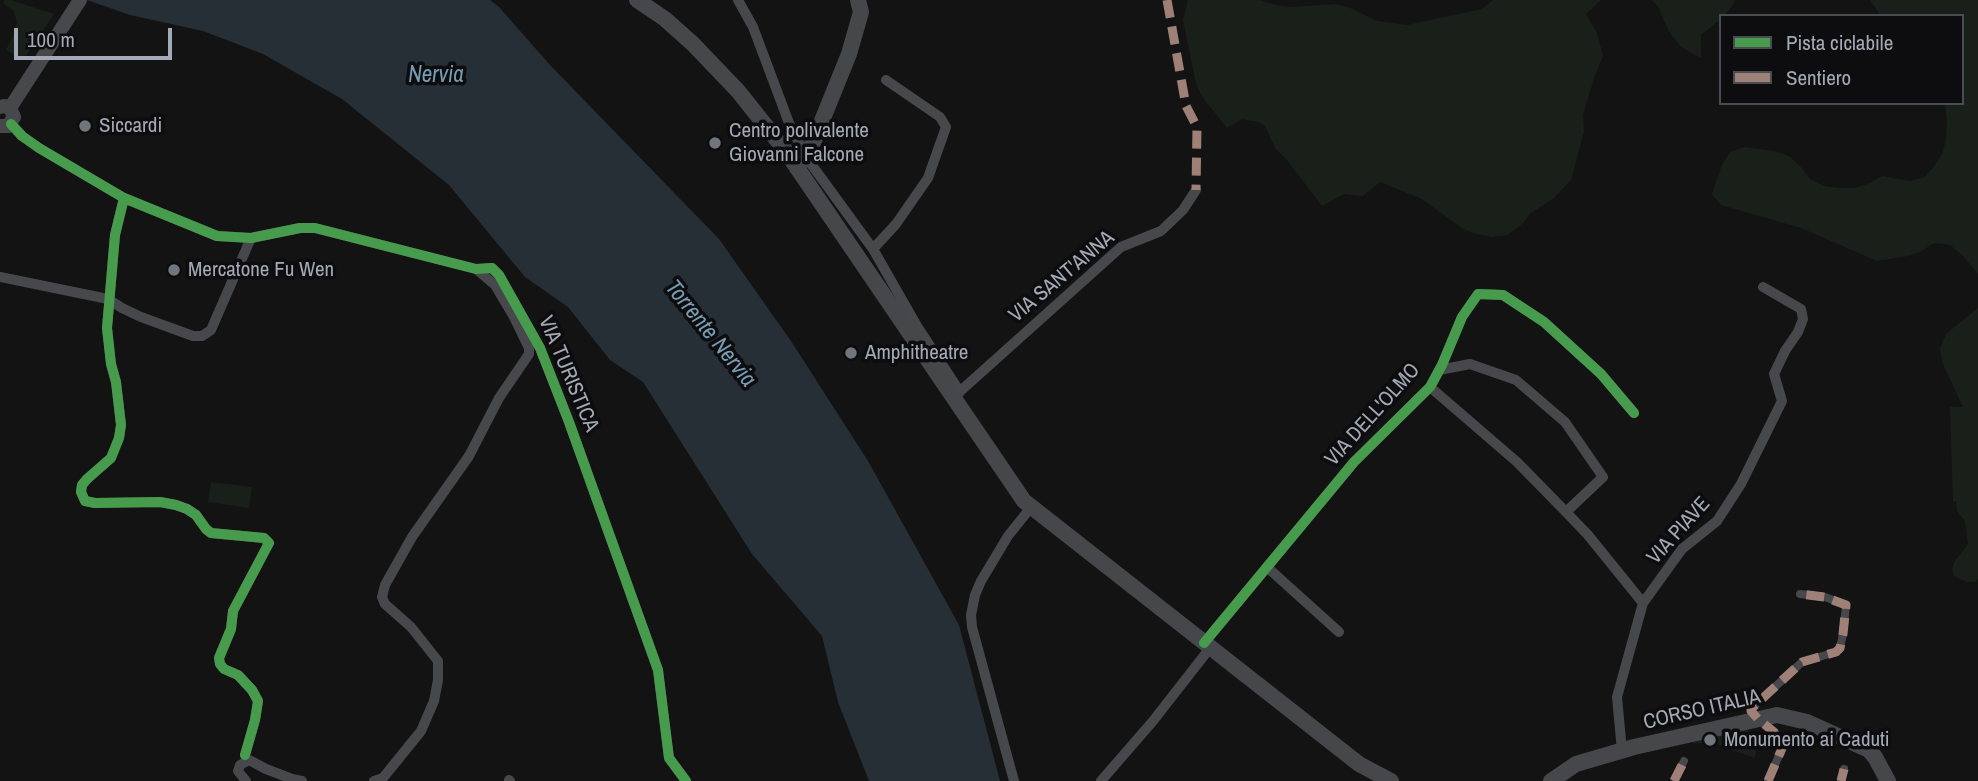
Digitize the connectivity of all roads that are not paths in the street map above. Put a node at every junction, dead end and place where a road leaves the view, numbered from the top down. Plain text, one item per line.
1 (637, 0) edge
2 (738, 0) edge
3 (858, 0) edge
4 (76, 4) edge
5 (886, 80) dead end
6 (5, 108) edge
7 (6, 125) edge
8 (801, 162) junction
9 (1196, 190) dead end
10 (124, 198) junction
11 (251, 238) junction
12 (873, 250) junction
13 (476, 269) junction
14 (0, 277) edge
15 (1763, 287) dead end
16 (108, 299) junction
17 (914, 331) junction
18 (1439, 370) junction
19 (1430, 387) junction
20 (957, 394) junction
21 (1634, 413) dead end
22 (1032, 506) junction
23 (1566, 512) junction
24 (1268, 568) junction
25 (1800, 594) dead end
26 (1643, 603) junction
27 (1339, 632) dead end
28 (1207, 645) junction
29 (1758, 719) junction
30 (1771, 739) junction
31 (1760, 744) dead end
32 (1622, 751) junction
33 (245, 755) dead end
34 (1685, 761) dead end
35 (1844, 769) dead end
36 (1675, 778) dead end
37 (246, 781) edge
38 (302, 781) edge
39 (374, 781) edge
40 (685, 781) edge
41 (1014, 781) edge
42 (1101, 781) edge
43 (1391, 781) edge
44 (1551, 781) edge
45 (1768, 781) edge
46 (1841, 781) edge
47 (1888, 781) edge

1 - 8 main road
2 - 8 street
3 - 8 main road
4 - 6 street
5 - 12 street
6 - 7 street
7 - 10 street, VIA TURISTICA
8 - 12 street
8 - 17 main road
9 - 20 street, VIA SANT'ANNA
10 - 11 street, VIA TURISTICA
10 - 16 street
11 - 13 street, VIA TURISTICA
11 - 16 street
12 - 17 street
13 - 39 street, VIA TURISTICA
13 - 40 street, VIA TURISTICA
14 - 16 street
15 - 26 street, VIA PIAVE
16 - 33 street
17 - 20 main road
18 - 19 street, VIA DELL'OLMO
18 - 21 street, VIA DELL'OLMO
18 - 23 street
19 - 23 street
19 - 24 street, VIA DELL'OLMO
20 - 22 main road
22 - 28 main road
22 - 41 street
23 - 26 street
24 - 27 street
24 - 28 street, VIA DELL'OLMO
25 - 29 street
26 - 32 street, VIA PIAVE
28 - 42 street, VIA DELL'OLMO
28 - 43 main road
29 - 30 street
29 - 32 main road, CORSO ITALIA
29 - 47 main road, CORSO ITALIA
30 - 31 street
30 - 45 street
32 - 44 main road, CORSO ITALIA
34 - 36 street
35 - 46 street
37 - 38 street

